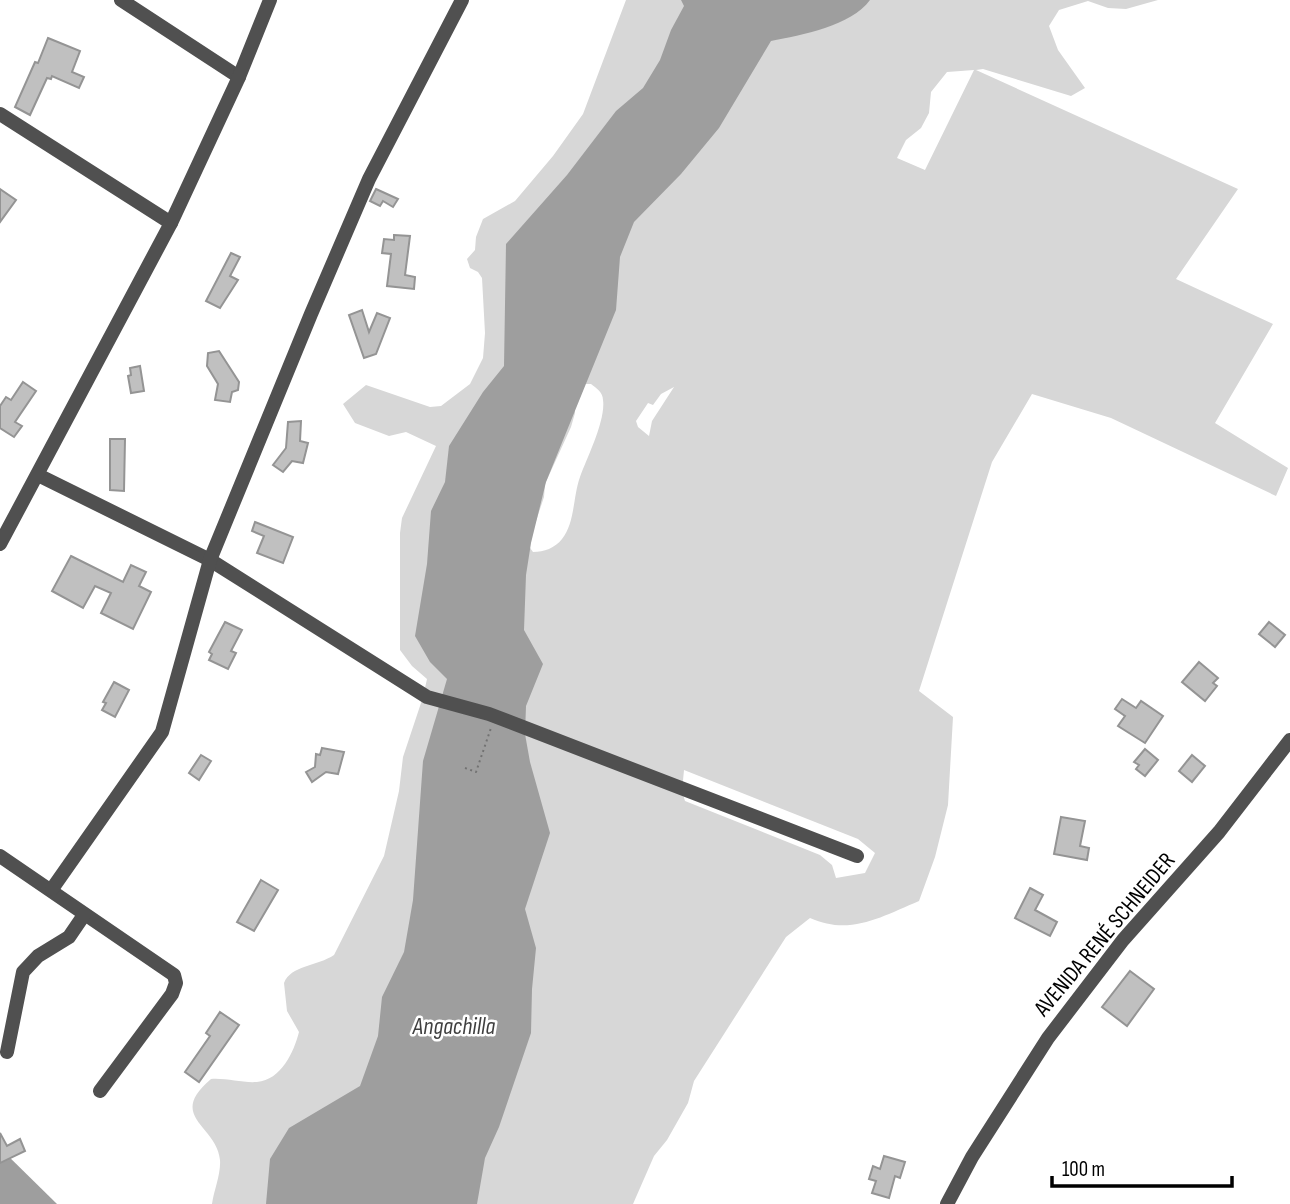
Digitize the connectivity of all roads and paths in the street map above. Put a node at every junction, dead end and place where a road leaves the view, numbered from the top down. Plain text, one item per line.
1 (121, 0) edge
2 (270, 0) edge
3 (462, 0) edge
4 (239, 77) junction
5 (0, 114) edge
6 (172, 223) junction
7 (38, 475) junction
8 (0, 544) edge
9 (210, 560) junction
10 (495, 716) junction
11 (1290, 740) edge
12 (465, 768) dead end
13 (0, 856) edge
14 (858, 856) dead end
15 (52, 889) junction
16 (84, 915) junction
17 (7, 1052) dead end
18 (100, 1091) dead end
19 (947, 1204) edge

1 - 4 street
2 - 4 street
3 - 9 street
4 - 6 street
5 - 6 street
6 - 7 street
7 - 8 street
7 - 9 street
9 - 10 street
9 - 15 street
10 - 12 path
10 - 14 street
11 - 19 street, AVENIDA RENÉ SCHNEIDER
13 - 15 street
15 - 16 street
16 - 17 street
16 - 18 street

